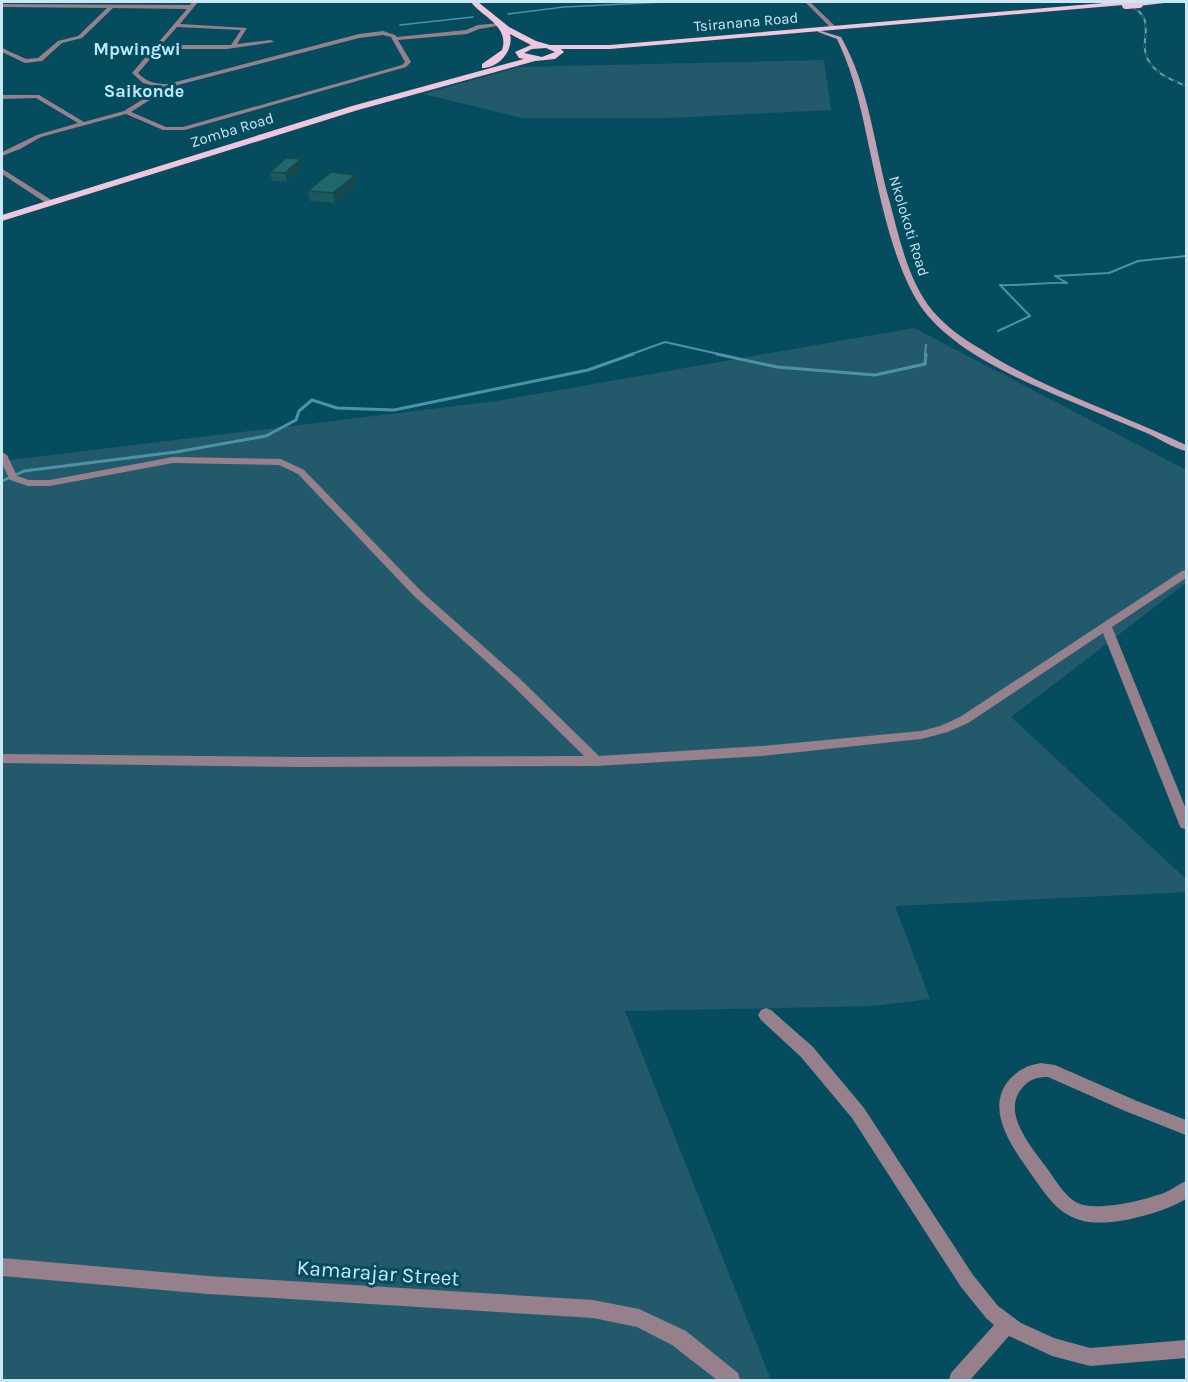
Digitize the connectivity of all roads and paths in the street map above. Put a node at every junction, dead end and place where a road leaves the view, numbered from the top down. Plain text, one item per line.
1 (474, 2) edge
2 (808, 2) edge
3 (1168, 2) edge
4 (1139, 3) edge
5 (194, 4) edge
6 (1124, 4) junction
7 (2, 5) edge
8 (112, 6) junction
9 (176, 25) junction
10 (504, 27) junction
11 (834, 28) junction
12 (846, 29) junction
13 (820, 31) junction
14 (839, 38) junction
15 (396, 39) junction
16 (271, 42) dead end
17 (233, 46) junction
18 (548, 46) junction
19 (157, 47) junction
20 (2, 50) edge
21 (520, 52) junction
22 (556, 56) junction
23 (534, 59) junction
24 (469, 75) junction
25 (168, 86) junction
26 (2, 97) edge
27 (126, 112) junction
28 (82, 123) junction
29 (2, 154) edge
30 (2, 171) edge
31 (50, 201) junction
32 (2, 218) edge
33 (1186, 448) edge
34 (2, 455) edge
35 (1186, 573) edge
36 (1106, 627) junction
37 (2, 759) edge
38 (597, 761) junction
39 (1186, 825) edge
40 (766, 1015) dead end
41 (1186, 1127) edge
42 (1186, 1189) edge
43 (2, 1267) edge
44 (1007, 1324) junction
45 (1186, 1349) edge
46 (731, 1380) edge
47 (958, 1380) edge

1 - 10 highway
2 - 11 street
3 - 4 highway
4 - 6 highway, bridge
5 - 8 street
5 - 9 street
6 - 11 highway, Tsiranana Road
6 - 12 highway, Tsiranana Road
7 - 8 street
8 - 20 street
9 - 17 street
9 - 19 street
10 - 15 street
10 - 18 highway
10 - 21 highway
10 - 24 highway
11 - 18 highway, Tsiranana Road
12 - 13 highway, Tsiranana Road
12 - 14 main road
13 - 14 main road
13 - 22 highway, Tsiranana Road
14 - 33 main road, Nkolokoti Road
15 - 25 street
15 - 27 street
16 - 17 street
17 - 19 street
18 - 21 highway, Zomba Road
18 - 22 highway
19 - 25 street
21 - 23 highway
21 - 24 highway, Zomba Road
22 - 23 highway, Tsiranana Road
23 - 24 highway, Zomba Road
24 - 31 highway, Zomba Road
25 - 27 street
26 - 28 street
27 - 28 street
28 - 29 street
30 - 31 street
31 - 32 highway, Zomba Road
34 - 38 street
35 - 36 street
36 - 38 street
36 - 39 street
37 - 38 street
40 - 44 street
41 - 42 street
43 - 46 street, Kamarajar Street
44 - 45 street
44 - 47 street

